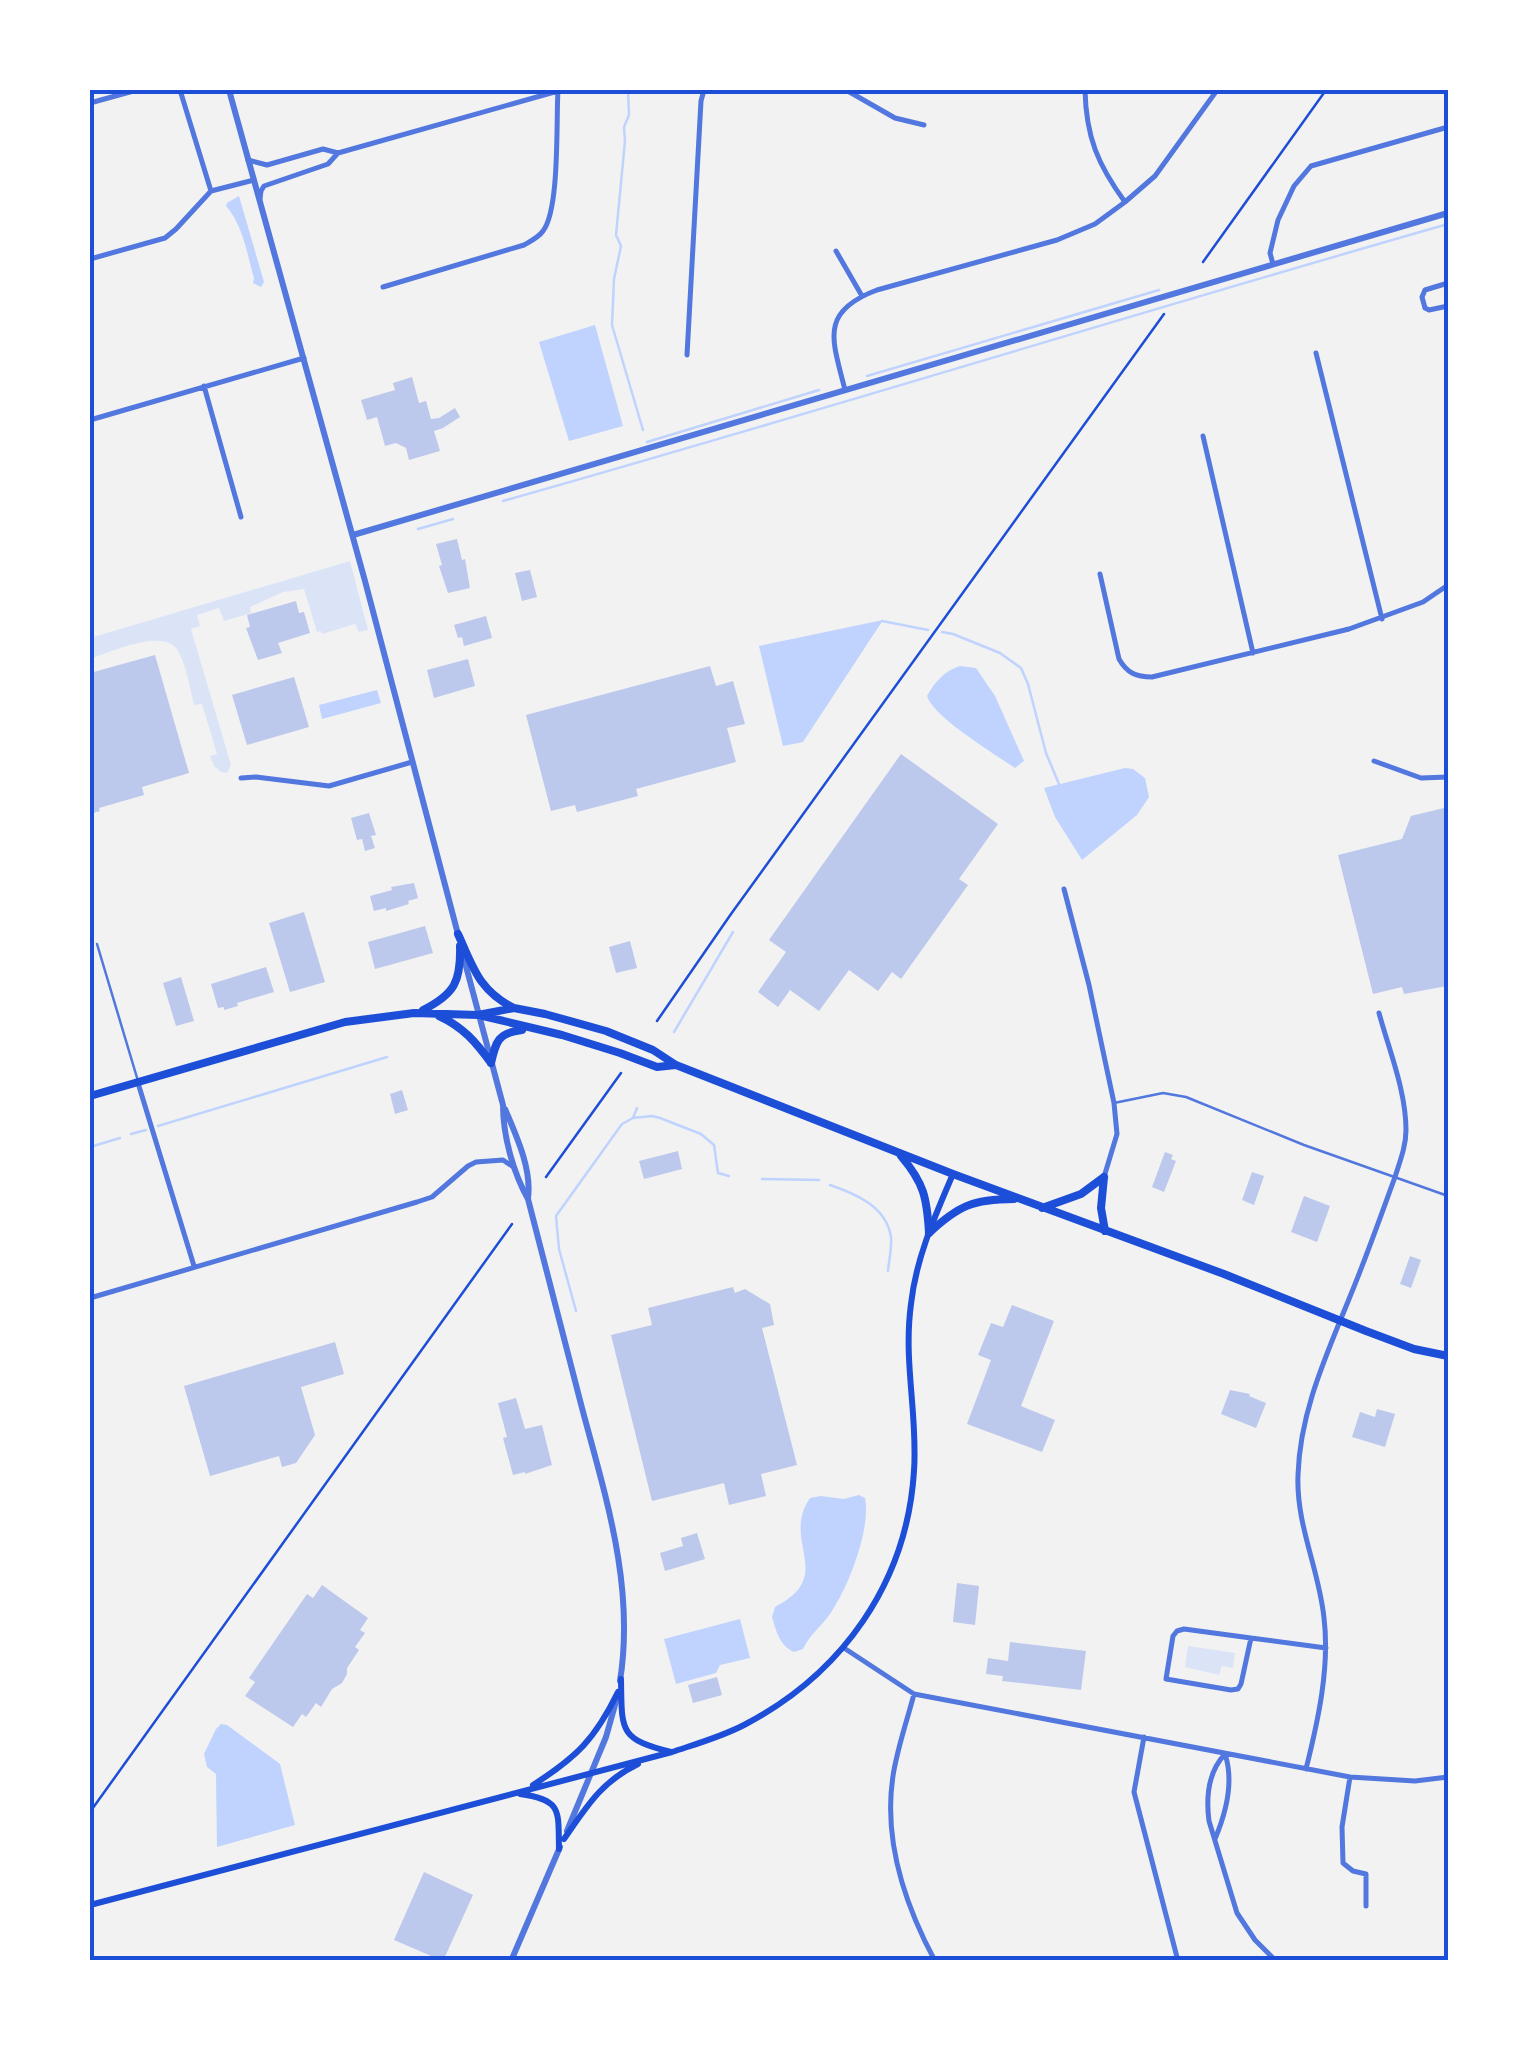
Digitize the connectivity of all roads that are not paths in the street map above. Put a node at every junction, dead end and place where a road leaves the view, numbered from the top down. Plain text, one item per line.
1 (136, 90) edge
2 (180, 90) edge
3 (229, 90) edge
4 (558, 90) edge
5 (704, 90) edge
6 (846, 90) edge
7 (1085, 90) edge
8 (1215, 93) dead end
9 (90, 103) edge
10 (924, 125) dead end
11 (1448, 127) edge
12 (338, 153) junction
13 (248, 160) junction
14 (254, 180) junction
15 (211, 190) junction
16 (260, 201) junction
17 (1126, 202) junction
18 (1448, 213) edge
19 (836, 251) dead end
20 (90, 259) edge
21 (1273, 264) junction
22 (1448, 283) edge
23 (383, 287) dead end
24 (862, 296) junction
25 (1448, 306) edge
26 (1316, 352) dead end
27 (686, 355) dead end
28 (304, 358) junction
29 (204, 386) junction
30 (845, 390) junction
31 (90, 420) edge
32 (1203, 436) dead end
33 (241, 516) dead end
34 (352, 536) junction
35 (1100, 574) dead end
36 (1448, 585) edge
37 (1382, 619) junction
38 (1253, 653) junction
39 (1374, 761) dead end
40 (412, 762) junction
41 (1448, 776) edge
42 (241, 778) dead end
43 (1064, 888) dead end
44 (458, 938) junction
45 (97, 944) dead end
46 (514, 1008) junction
47 (414, 1013) junction
48 (431, 1013) junction
49 (1379, 1013) dead end
50 (478, 1015) junction
51 (531, 1028) junction
52 (491, 1062) junction
53 (676, 1065) junction
54 (138, 1082) junction
55 (90, 1096) edge
56 (1114, 1103) junction
57 (503, 1105) junction
58 (899, 1153) junction
59 (953, 1174) junction
60 (1395, 1176) junction
61 (1104, 1177) junction
62 (519, 1184) junction
63 (1448, 1196) edge
64 (528, 1199) junction
65 (1020, 1199) junction
66 (1042, 1208) junction
67 (1104, 1232) junction
68 (929, 1234) junction
69 (194, 1266) junction
70 (90, 1298) edge
71 (1340, 1321) junction
72 (1448, 1356) edge
73 (1251, 1638) junction
74 (844, 1648) junction
75 (1326, 1648) junction
76 (621, 1678) junction
77 (618, 1692) junction
78 (914, 1694) junction
79 (1144, 1737) junction
80 (672, 1752) junction
81 (1225, 1754) junction
82 (1306, 1769) junction
83 (592, 1773) junction
84 (1448, 1777) edge
85 (1350, 1778) junction
86 (525, 1790) junction
87 (514, 1793) junction
88 (564, 1839) junction
89 (1216, 1839) junction
90 (560, 1849) junction
91 (90, 1905) edge
92 (1366, 1906) dead end
93 (510, 1961) edge
94 (935, 1961) edge
95 (1178, 1961) edge
96 (1276, 1961) edge

1 - 9 street
2 - 15 street
3 - 13 street
4 - 12 street
4 - 23 street
5 - 27 street
6 - 10 street
7 - 17 street
8 - 17 street
11 - 21 street
12 - 13 street
12 - 16 street
13 - 14 street
14 - 15 street
14 - 16 street
15 - 20 street
16 - 28 street
17 - 24 street
18 - 21 street
19 - 24 street
21 - 30 street
22 - 25 street
24 - 30 street
26 - 37 street
28 - 29 street
28 - 34 street
29 - 31 street
29 - 33 street
30 - 34 street
32 - 38 street
34 - 40 street
35 - 38 street
36 - 37 street
37 - 38 street
39 - 41 street
40 - 42 street
40 - 44 street
43 - 56 street
44 - 46 main road
44 - 47 main road
44 - 50 street
45 - 54 lane
46 - 50 main road
46 - 53 main road
47 - 48 main road
47 - 54 main road
48 - 50 main road
48 - 52 main road
49 - 60 street
50 - 51 main road
50 - 52 street
51 - 52 main road
51 - 53 main road
52 - 57 street
53 - 58 main road
54 - 55 main road
54 - 69 street
56 - 60 lane
56 - 61 street
57 - 62 street
57 - 64 street
58 - 59 main road
58 - 68 main road
59 - 65 main road
59 - 68 main road
60 - 63 lane
60 - 71 street
61 - 66 main road
61 - 67 main road
62 - 64 street
62 - 69 street
64 - 76 street
65 - 66 main road
65 - 68 main road
66 - 67 main road
67 - 71 main road
68 - 74 main road
69 - 70 street
71 - 72 main road
71 - 75 street
73 - 73 street
73 - 75 street
74 - 78 street
74 - 80 main road
75 - 82 street
76 - 77 street
76 - 80 main road
77 - 83 street
77 - 86 main road
78 - 79 street
78 - 94 street
79 - 81 street
79 - 95 street
80 - 83 main road
80 - 88 main road
81 - 82 street
81 - 89 street
81 - 89 street
82 - 85 street
83 - 86 main road
83 - 88 street
84 - 85 street
85 - 92 street
86 - 87 main road
87 - 90 main road
87 - 91 main road
88 - 90 street
89 - 96 street
90 - 93 street

